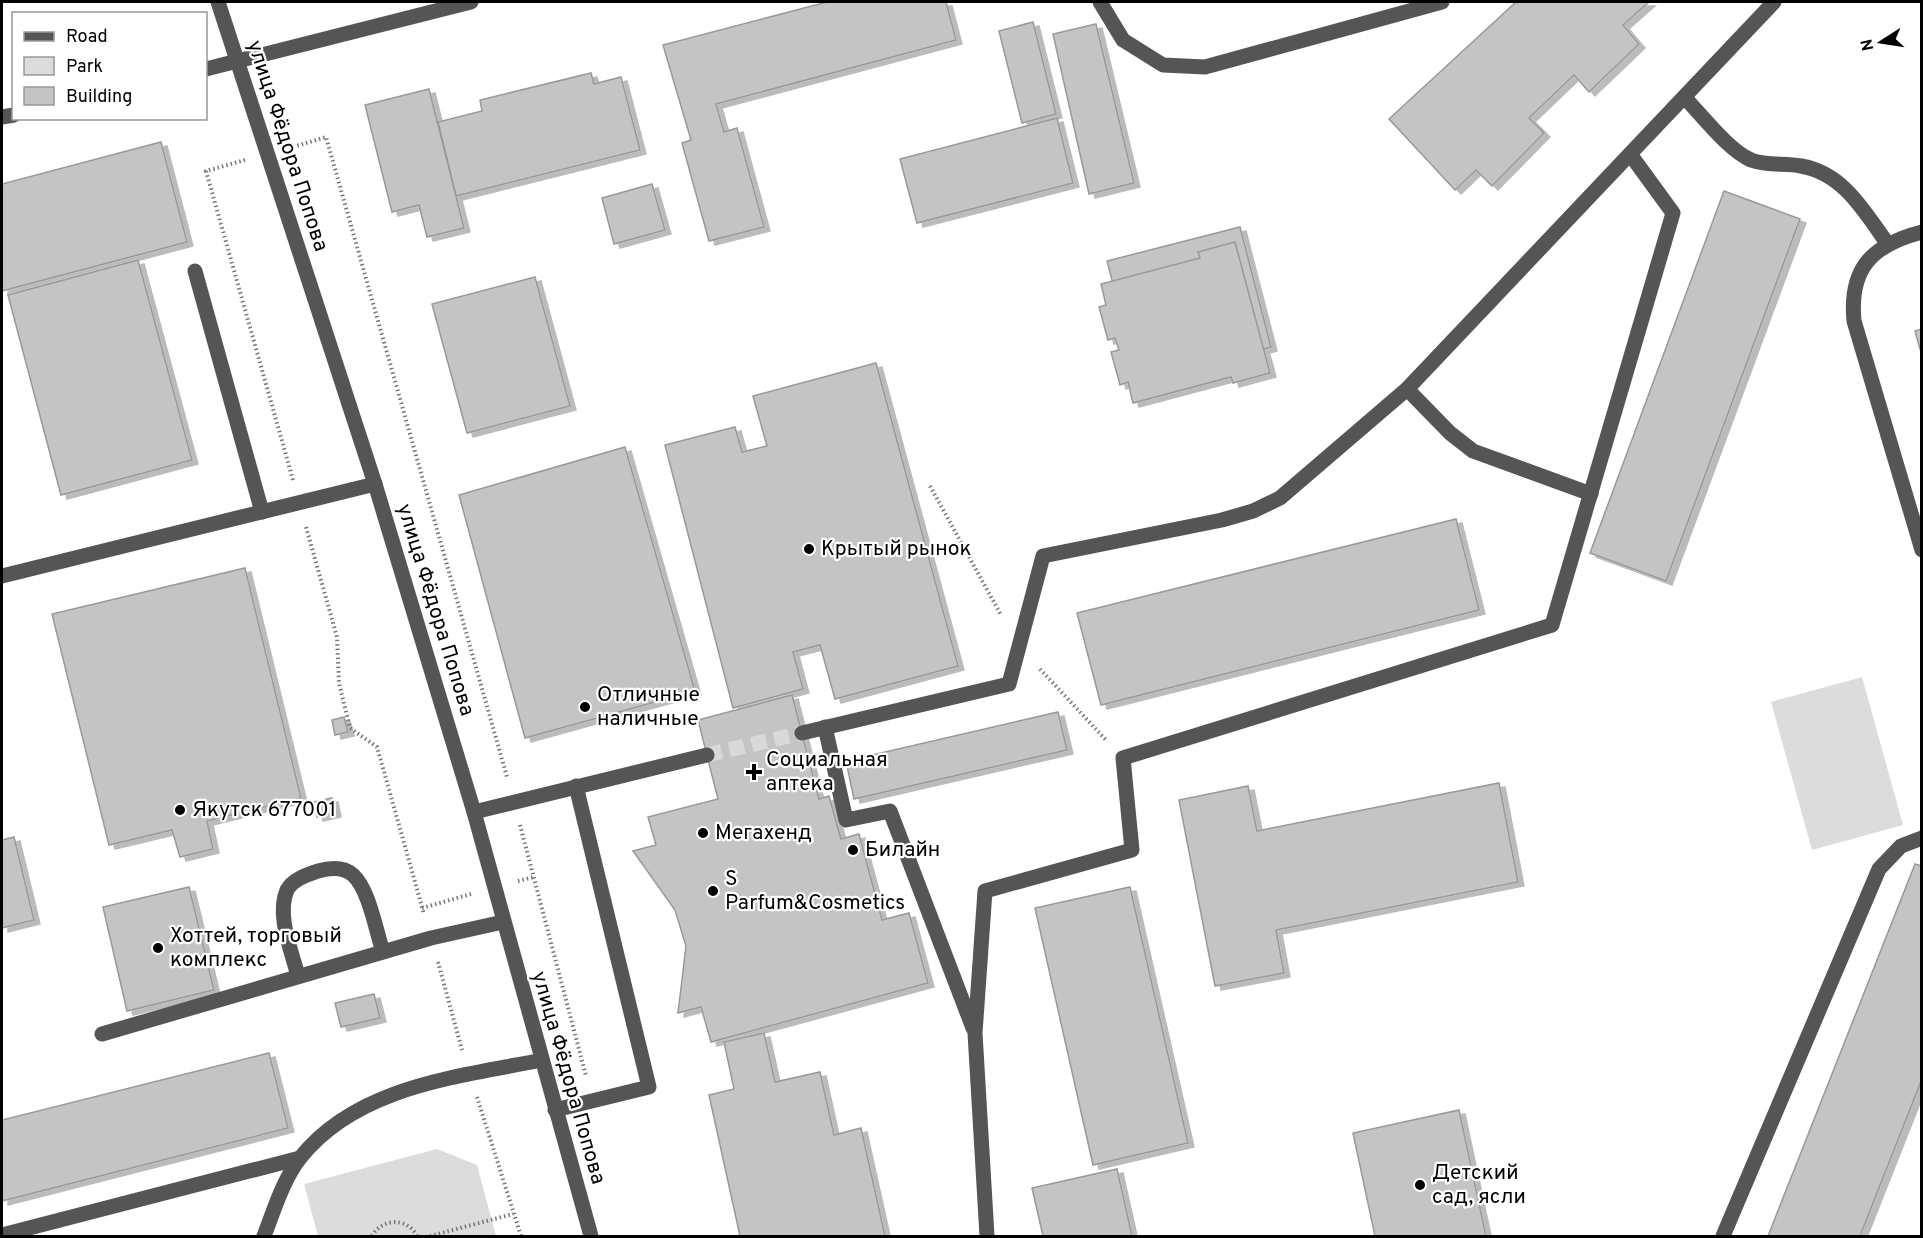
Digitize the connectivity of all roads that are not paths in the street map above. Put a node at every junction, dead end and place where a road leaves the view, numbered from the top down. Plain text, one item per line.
1 (218, 2) edge
2 (471, 2) edge
3 (1100, 2) edge
4 (1442, 2) edge
5 (1774, 2) edge
6 (237, 62) junction
7 (207, 69) edge
8 (1684, 97) junction
9 (1630, 154) junction
10 (1922, 231) edge
11 (1887, 243) junction
12 (195, 271) dead end
13 (1407, 389) junction
14 (375, 484) junction
15 (1590, 494) junction
16 (262, 512) junction
17 (1922, 550) edge
18 (2, 576) edge
19 (825, 727) junction
20 (802, 733) tunnel mouth
21 (707, 755) tunnel mouth
22 (576, 786) junction
23 (474, 812) junction
24 (1922, 838) edge
25 (503, 922) junction
26 (383, 952) junction
27 (298, 976) junction
28 (975, 1033) junction
29 (102, 1034) dead end
30 (542, 1060) junction
31 (555, 1110) junction
32 (300, 1158) junction
33 (2, 1234) edge
34 (264, 1236) edge
35 (591, 1236) edge
36 (987, 1236) edge
37 (1723, 1236) edge

1 - 6 street, улица Фёдора Попова
2 - 6 street
3 - 4 street
5 - 8 street
6 - 7 street
6 - 14 street, улица Фёдора Попова
8 - 9 street
8 - 11 street
9 - 13 street
9 - 15 street
10 - 11 street
11 - 17 street
12 - 16 street
13 - 15 street
13 - 19 street
14 - 16 street
14 - 23 street, улица Фёдора Попова
15 - 28 street
16 - 18 street
19 - 20 street
19 - 28 street
21 - 22 street
22 - 23 street
22 - 31 street
23 - 25 street, улица Фёдора Попова
24 - 37 street
25 - 26 street
25 - 30 street, улица Фёдора Попова
26 - 27 street
26 - 27 street
27 - 29 street
28 - 36 street
30 - 31 street, улица Фёдора Попова
30 - 32 street
31 - 35 street, улица Фёдора Попова
32 - 33 street
32 - 34 street

